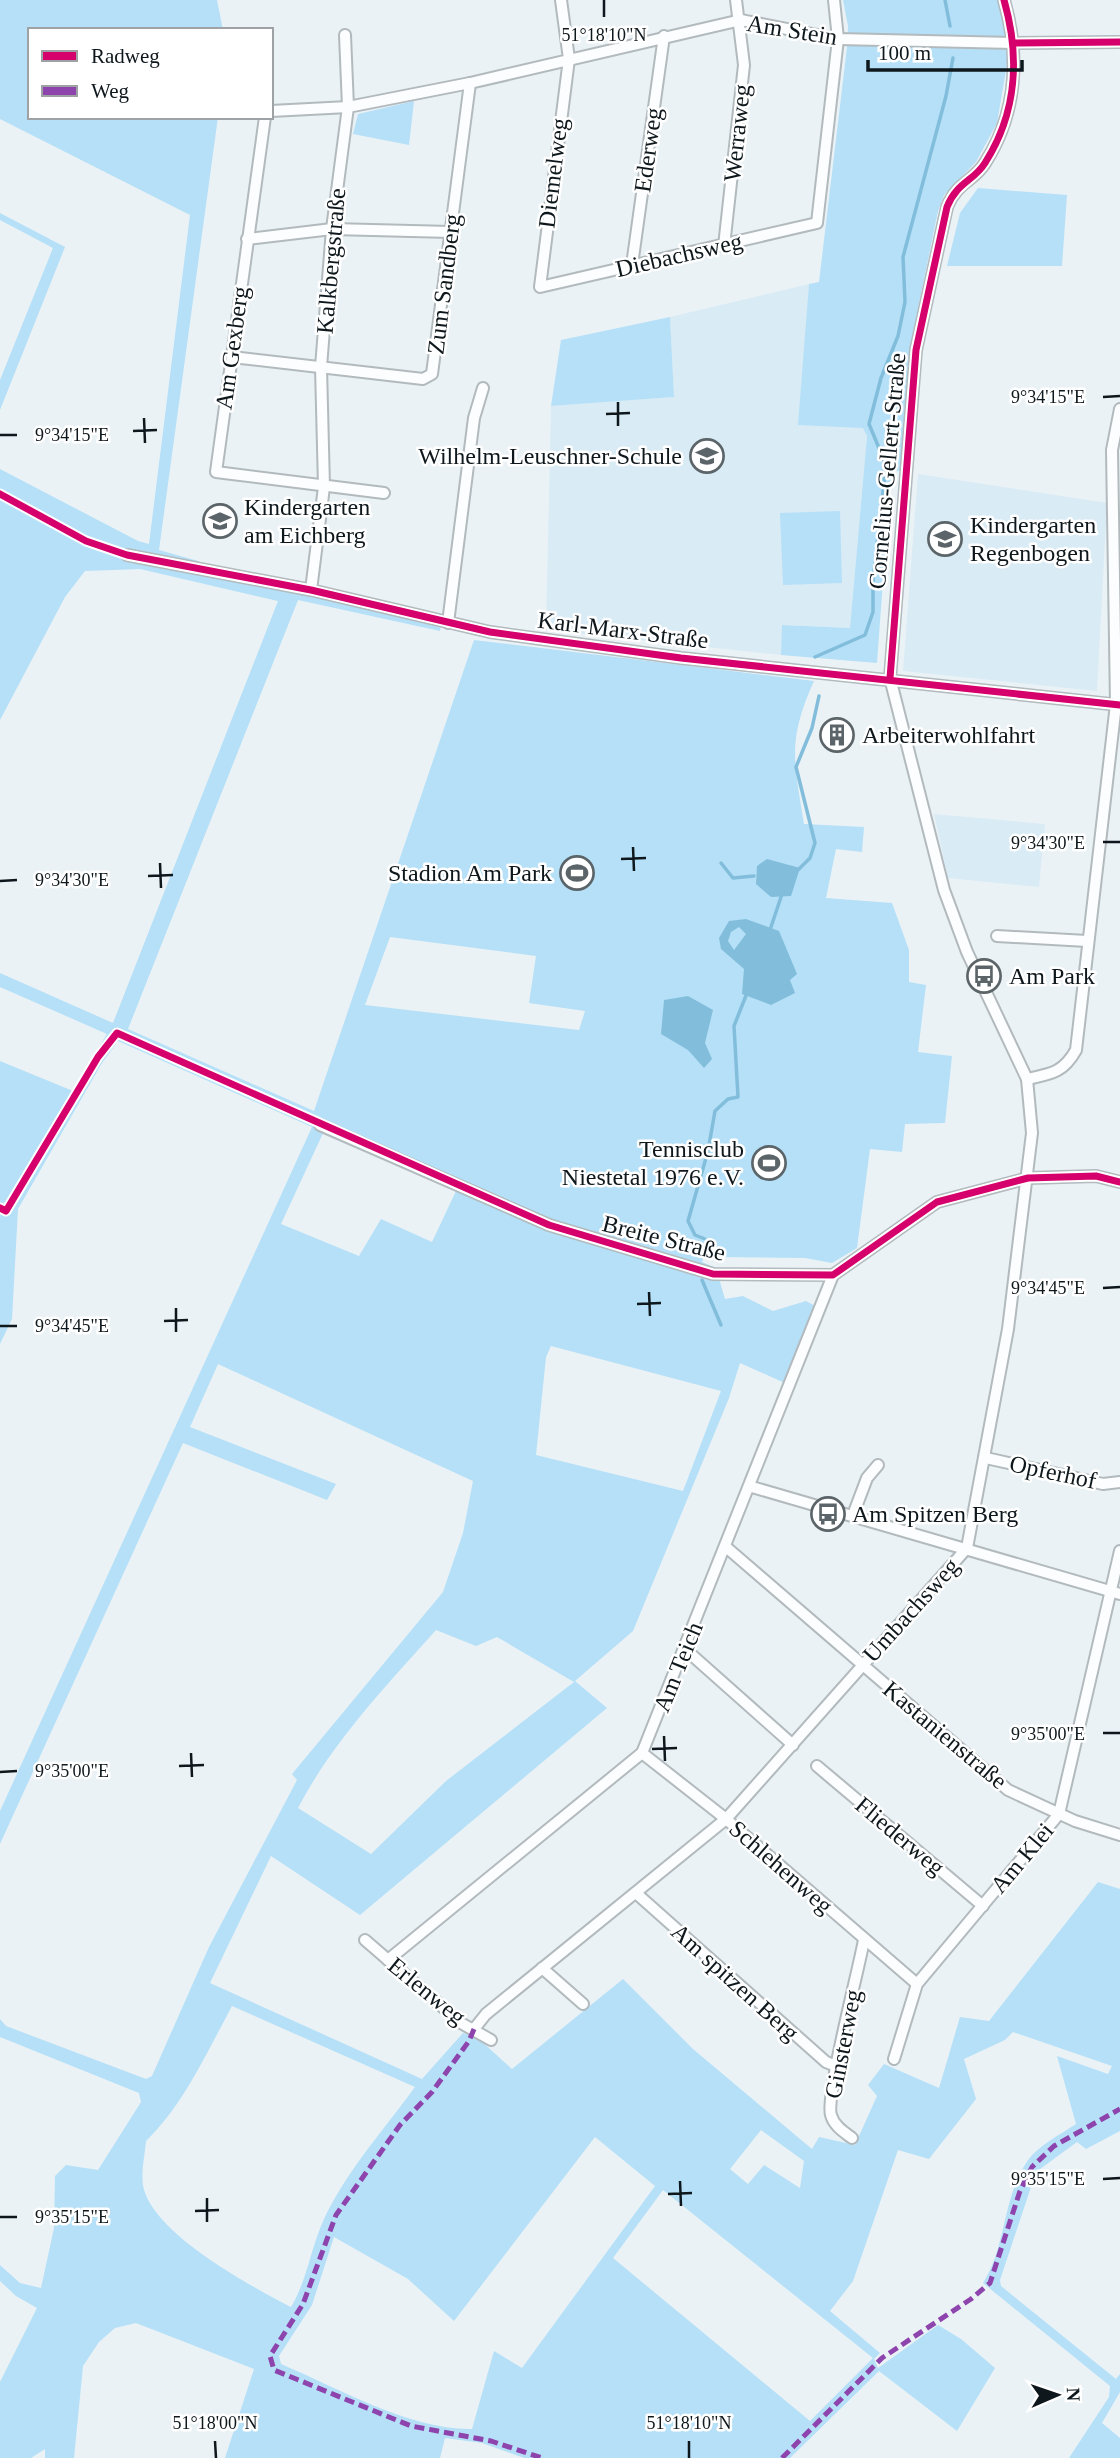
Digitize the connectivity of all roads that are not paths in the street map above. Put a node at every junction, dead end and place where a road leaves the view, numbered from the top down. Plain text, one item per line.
1 (561, 0) edge
2 (736, 0) edge
3 (834, 0) edge
4 (1004, 0) edge
5 (741, 20) junction
6 (345, 35) dead end
7 (664, 36) junction
8 (838, 39) junction
9 (1120, 42) edge
10 (1013, 43) junction
11 (569, 59) junction
12 (470, 82) junction
13 (348, 107) junction
14 (273, 111) edge
15 (265, 119) edge
16 (332, 229) junction
17 (451, 232) junction
18 (247, 239) junction
19 (724, 246) junction
20 (632, 265) junction
21 (540, 288) joint
22 (232, 357) junction
23 (321, 367) junction
24 (483, 388) dead end
25 (1120, 409) edge
26 (324, 487) junction
27 (384, 493) dead end
28 (127, 555) dead end
29 (311, 590) junction
30 (447, 623) junction
31 (890, 678) junction
32 (1118, 704) edge
33 (997, 936) dead end
34 (1087, 941) junction
35 (1027, 1079) junction
36 (320, 1125) dead end
37 (1028, 1178) junction
38 (1120, 1182) edge
39 (833, 1275) junction
40 (986, 1458) junction
41 (878, 1465) dead end
42 (1120, 1482) edge
43 (752, 1487) junction
44 (853, 1515) junction
45 (726, 1547) junction
46 (967, 1548) junction
47 (1120, 1552) edge
48 (1116, 1592) edge
49 (685, 1649) junction
50 (862, 1665) junction
51 (793, 1745) junction
52 (642, 1754) junction
53 (817, 1766) dead end
54 (1059, 1814) junction
55 (726, 1819) junction
56 (1120, 1835) edge
57 (636, 1894) junction
58 (983, 1906) junction
59 (365, 1940) dead end
60 (864, 1940) junction
61 (388, 1961) junction
62 (542, 1968) junction
63 (917, 1984) junction
64 (583, 2004) dead end
65 (474, 2029) junction
66 (491, 2039) dead end
67 (894, 2059) dead end
68 (836, 2066) junction
69 (852, 2138) dead end

1 - 11 street, Diemelweg
2 - 5 street, Werraweg
3 - 8 street
4 - 10 street, Cornelius-Gellert-Straße
5 - 7 street, Am Stein
5 - 8 street, Am Stein
5 - 19 street, Werraweg
6 - 13 street, Kalkbergstraße
7 - 11 street, Am Stein
7 - 20 street, Ederweg
8 - 10 street, Am Stein
8 - 19 street, Diebachsweg
9 - 10 street, Am Stein
10 - 31 street, Cornelius-Gellert-Straße
11 - 12 street, Am Stein
11 - 21 street, Diemelweg
12 - 13 street, Am Stein
12 - 17 street, Zum Sandberg
13 - 14 street
13 - 16 street, Kalkbergstraße
15 - 18 street, Am Gexberg
16 - 17 street
16 - 18 street
16 - 23 street, Kalkbergstraße
17 - 23 street, Zum Sandberg
18 - 22 street, Am Gexberg
19 - 20 street, Diebachsweg
20 - 21 street, Diebachsweg
22 - 23 street
22 - 26 street, Am Gexberg
23 - 26 street, Kalkbergstraße
24 - 30 street
25 - 32 street
26 - 27 street
26 - 29 street, Kalkbergstraße
28 - 29 street, Karl-Marx-Straße
29 - 30 street, Karl-Marx-Straße
30 - 31 street, Karl-Marx-Straße
31 - 32 street, Karl-Marx-Straße
31 - 35 street, Cornelius-Gellert-Straße
32 - 34 street
33 - 34 street
34 - 35 street
35 - 37 street, Umbachsweg
36 - 39 street, Breite Straße
37 - 38 street
37 - 39 street
37 - 40 street, Umbachsweg
39 - 43 street, Am Teich
40 - 42 street, Opferhof
40 - 46 street, Umbachsweg
41 - 44 street
43 - 44 street
43 - 45 street, Am Teich
44 - 46 street
45 - 49 street, Am Teich
45 - 50 street, Kastanienstraße
46 - 48 street
46 - 50 street, Umbachsweg
47 - 48 street, Am Klei
48 - 54 street, Am Klei
49 - 51 street
49 - 52 street, Am Teich
50 - 51 street, Umbachsweg
50 - 54 street, Kastanienstraße
51 - 55 street, Umbachsweg
52 - 55 street, Schlehenweg
52 - 61 street, Am Teich
53 - 58 street, Fliederweg
54 - 56 street, Kastanienstraße
54 - 58 street, Am Klei
55 - 57 street, Umbachsweg
55 - 60 street, Schlehenweg
57 - 62 street, Umbachsweg
57 - 68 street, Am spitzen Berg
58 - 63 street, Am Klei
59 - 61 street, Erlenweg
60 - 63 street, Schlehenweg
60 - 68 street, Ginsterweg
61 - 65 street, Erlenweg
62 - 64 street
62 - 65 street, Umbachsweg
63 - 67 street, Am Klei
65 - 66 street, Erlenweg
68 - 69 street, Ginsterweg

